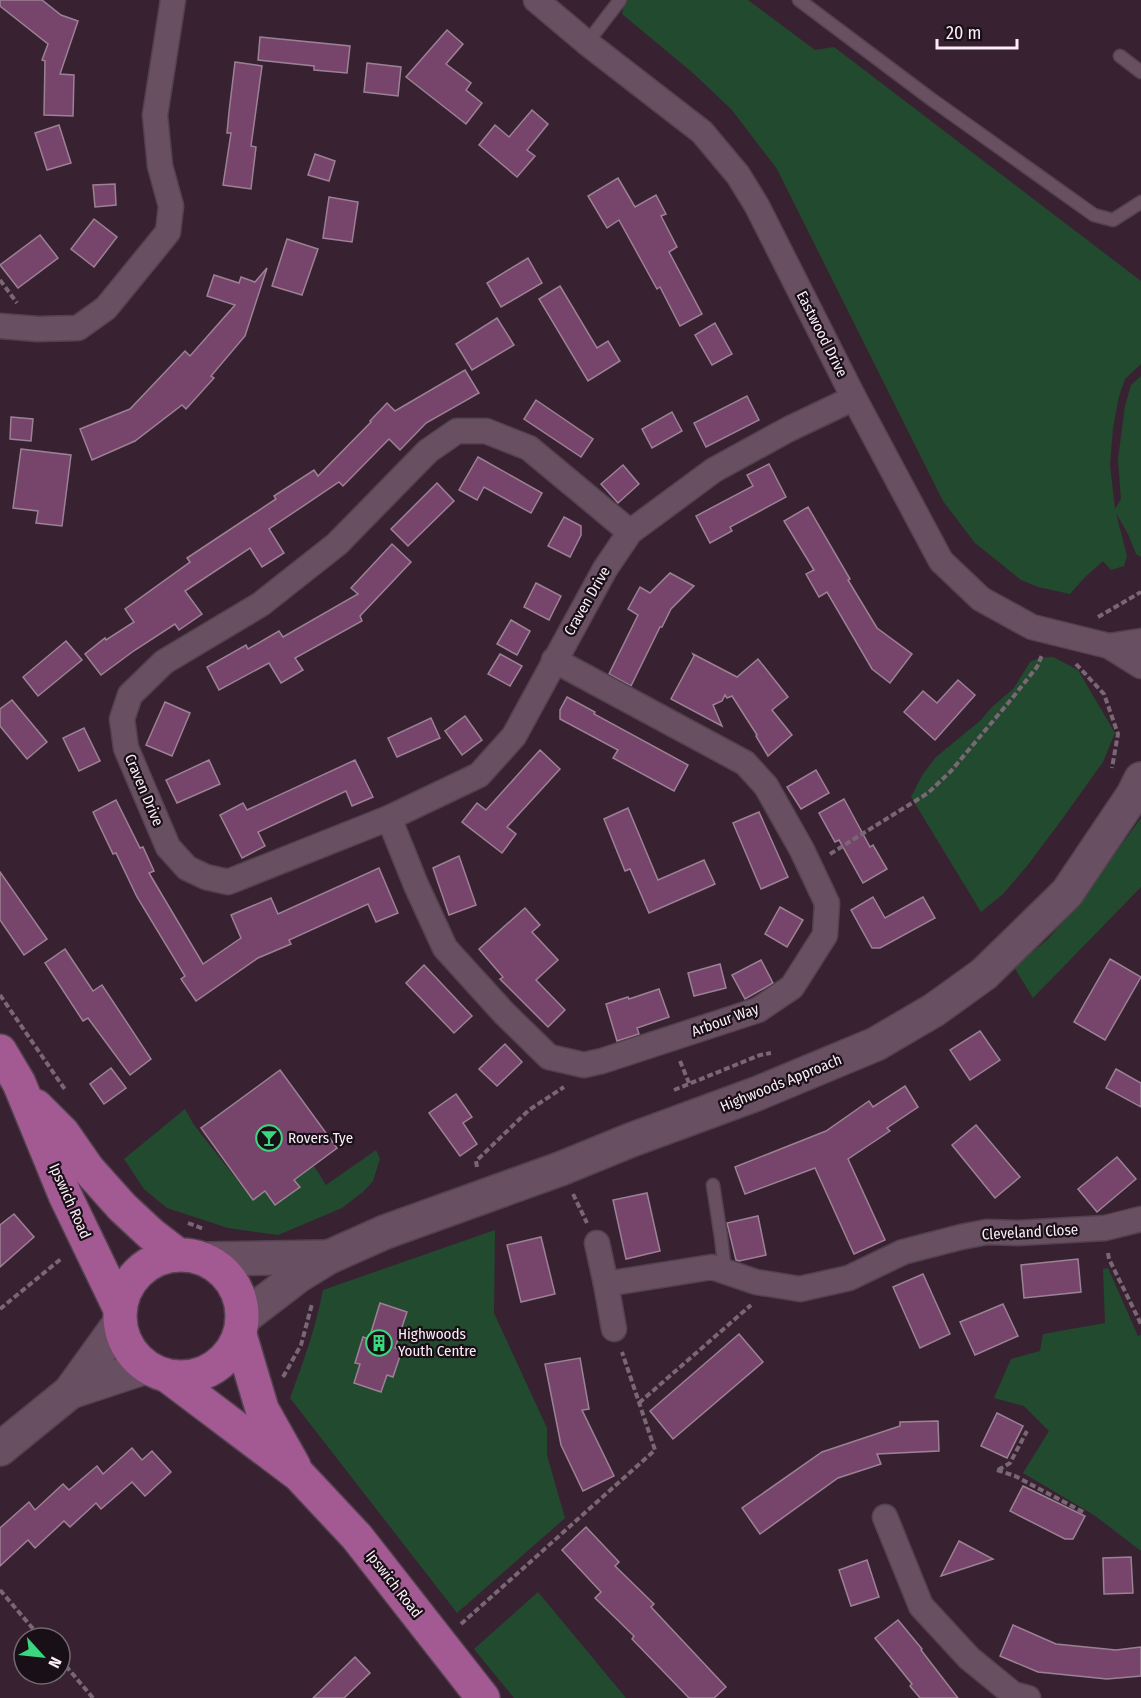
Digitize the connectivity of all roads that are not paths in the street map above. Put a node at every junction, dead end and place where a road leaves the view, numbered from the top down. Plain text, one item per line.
1 (173, 0) edge
2 (536, 0) edge
3 (620, 0) edge
4 (799, 0) edge
5 (587, 43) junction
6 (1120, 56) dead end
7 (1141, 72) edge
8 (1141, 202) edge
9 (0, 326) edge
10 (854, 398) junction
11 (630, 532) junction
12 (1141, 641) edge
13 (1109, 646) junction
14 (554, 660) junction
15 (1141, 666) edge
16 (1141, 779) edge
17 (389, 818) junction
18 (0, 1051) edge
19 (24, 1095) junction
20 (713, 1185) dead end
21 (1141, 1219) edge
22 (597, 1243) road end
23 (191, 1256) junction
24 (329, 1257) junction
25 (724, 1272) junction
26 (606, 1284) junction
27 (119, 1315) junction
28 (241, 1327) junction
29 (614, 1329) road end
30 (158, 1372) junction
31 (70, 1392) junction
32 (0, 1449) edge
33 (299, 1475) junction
34 (885, 1517) dead end
35 (1017, 1697) edge
36 (483, 1698) edge

1 - 9 street
2 - 5 street, Eastwood Drive
3 - 5 lane
4 - 8 lane
5 - 10 street, Eastwood Drive
6 - 7 lane
10 - 11 street, Craven Drive
10 - 13 street, Eastwood Drive
11 - 14 street, Craven Drive
11 - 17 street, Craven Drive
12 - 13 street, Eastwood Drive
13 - 15 street, Eastwood Drive
14 - 17 street, Craven Drive
14 - 17 street, Arbour Way
16 - 24 street, Highwoods Approach
18 - 19 main road, Ipswich Road
19 - 23 main road, Ipswich Road
19 - 27 main road, Ipswich Road
20 - 25 lane
21 - 25 street, Cleveland Close
22 - 26 street
23 - 24 street, Highwoods Approach
23 - 27 main road
23 - 28 main road
24 - 28 street, Highwoods Approach
25 - 26 street, Cleveland Close
26 - 29 street
27 - 30 main road
27 - 31 street
28 - 30 main road
28 - 33 main road, Ipswich Road
30 - 31 street
30 - 33 main road, Ipswich Road
31 - 32 street
33 - 36 main road, Ipswich Road
34 - 35 street

